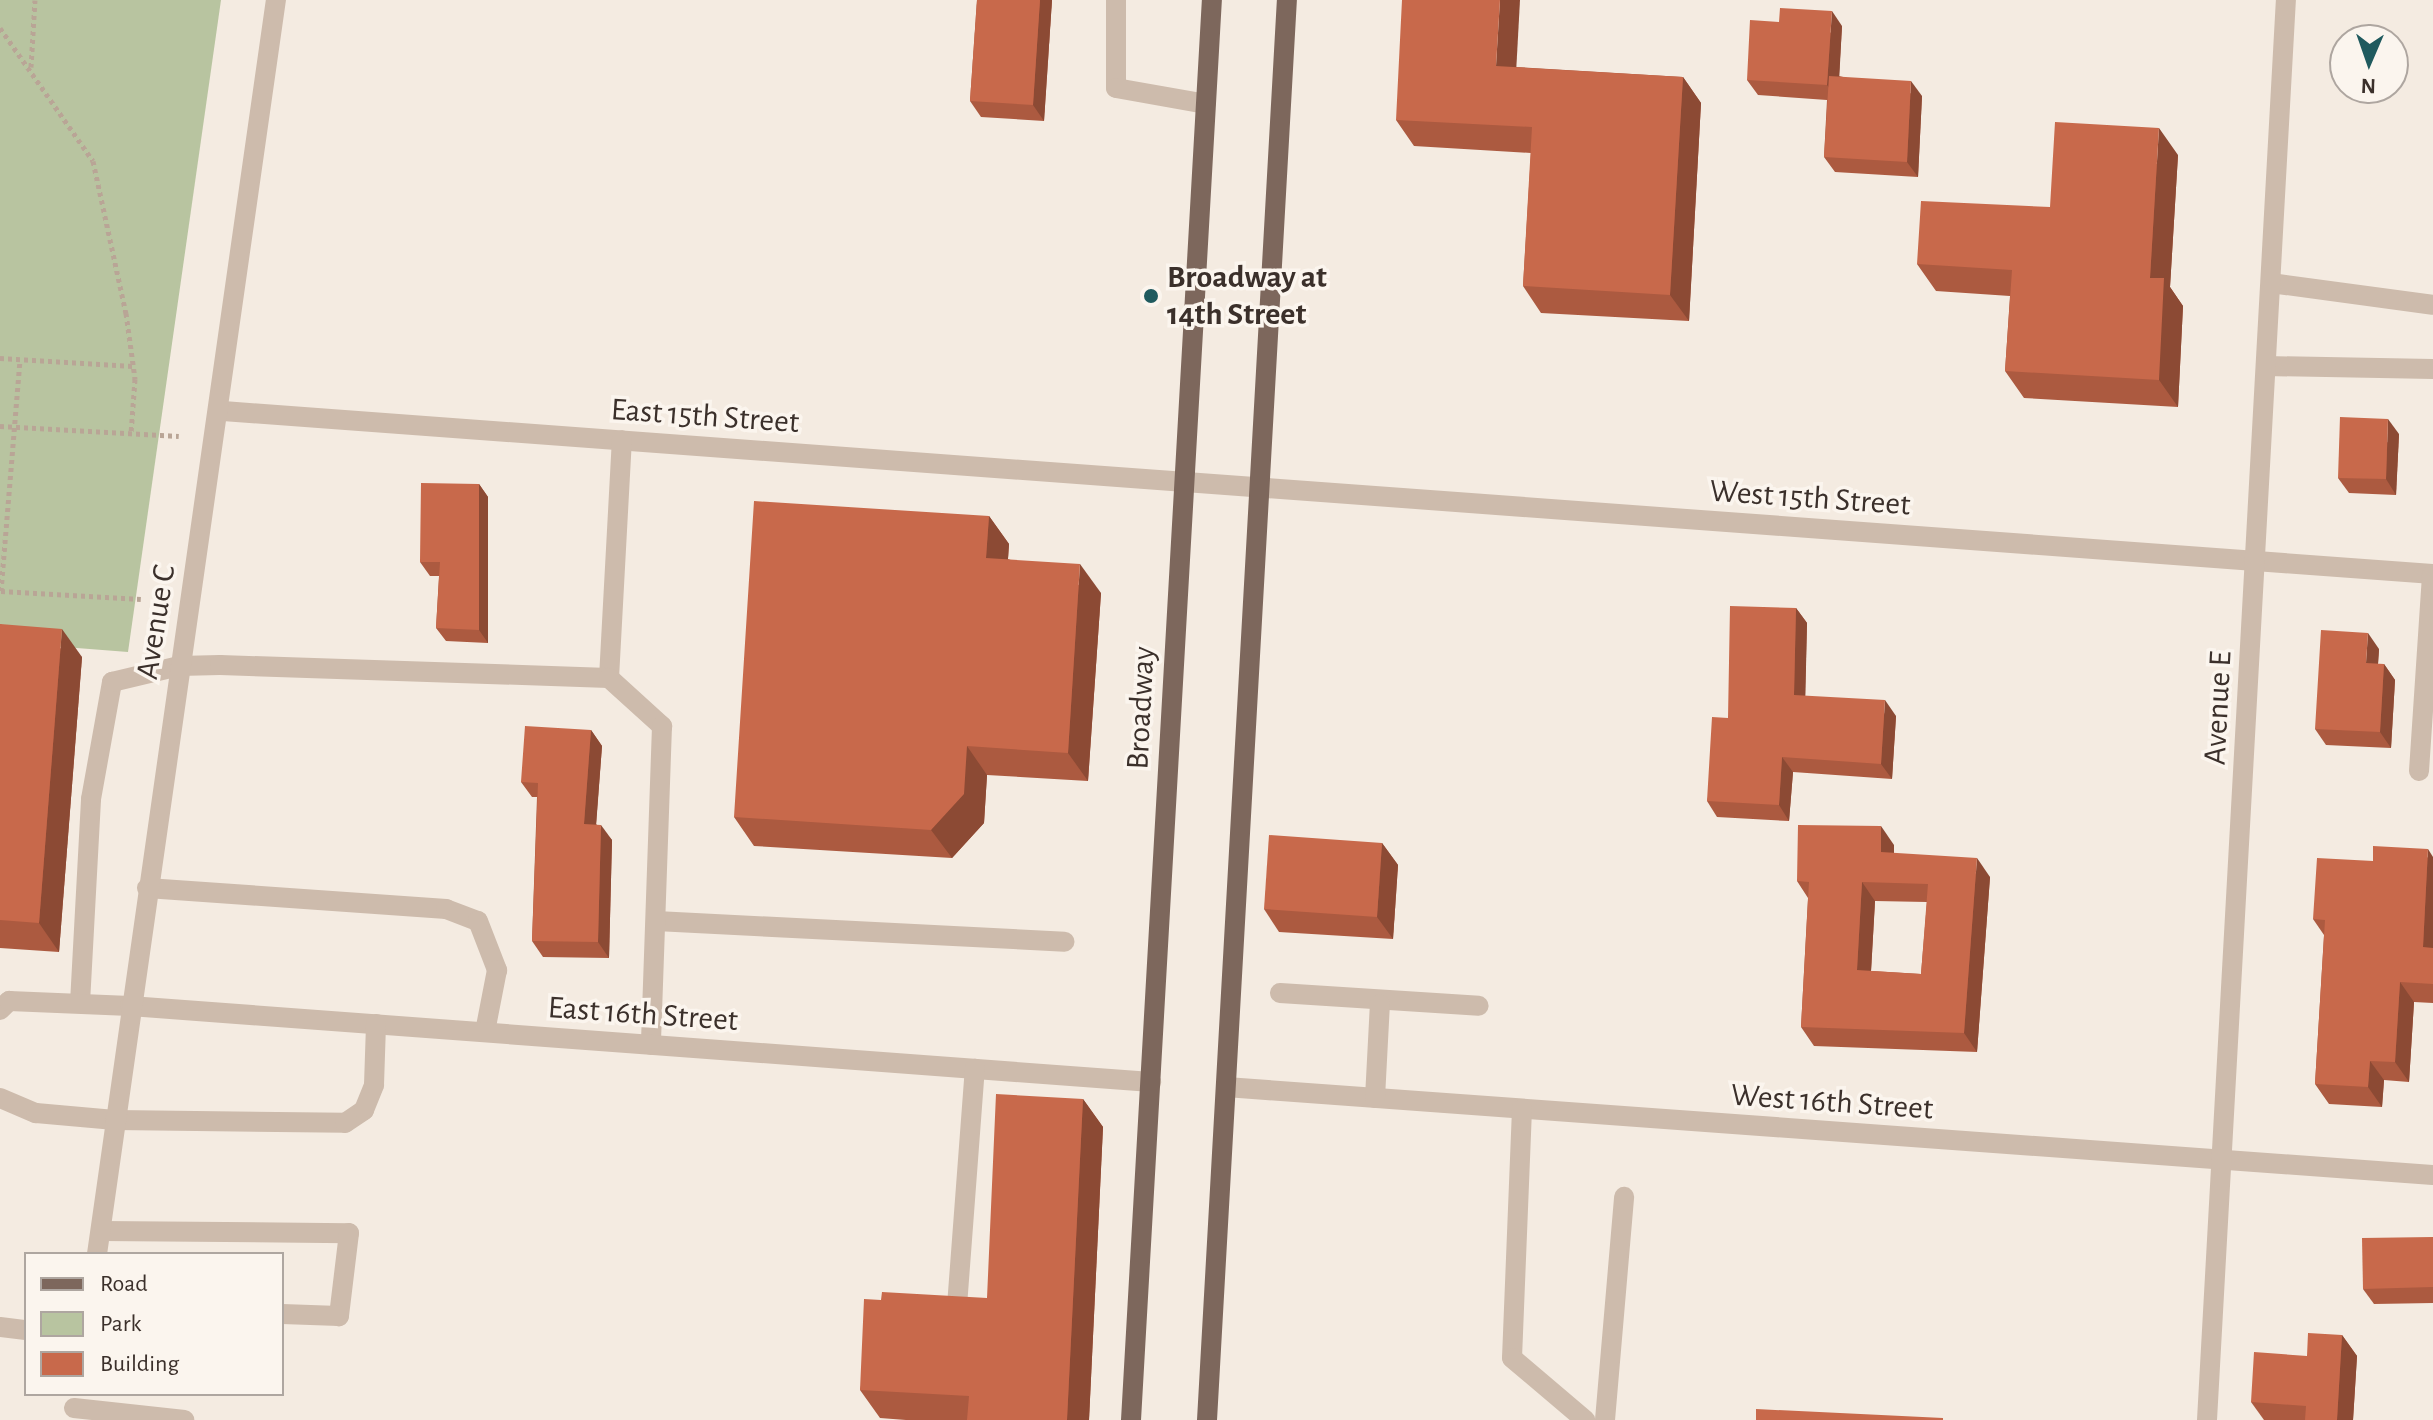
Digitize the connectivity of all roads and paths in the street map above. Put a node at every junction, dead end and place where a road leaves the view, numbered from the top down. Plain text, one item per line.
1 (35, 0) edge
2 (276, 0) edge
3 (1116, 0) edge
4 (1212, 0) edge
5 (1287, 0) edge
6 (2286, 0) edge
7 (0, 28) edge
8 (31, 68) junction
9 (1206, 104) junction
10 (2271, 283) junction
11 (2433, 305) edge
12 (0, 358) edge
13 (20, 360) junction
14 (133, 366) junction
15 (2266, 366) junction
16 (2433, 369) edge
17 (223, 411) junction
18 (0, 426) edge
19 (14, 427) junction
20 (131, 433) junction
21 (179, 436) dead end
22 (622, 440) junction
23 (1184, 481) junction
24 (1259, 488) junction
25 (2256, 561) junction
26 (2432, 574) edge
27 (1, 591) edge
28 (141, 599) dead end
29 (179, 666) junction
30 (609, 678) junction
31 (2419, 771) dead end
32 (147, 888) junction
33 (656, 921) junction
34 (1064, 942) dead end
35 (1280, 993) dead end
36 (80, 1003) junction
37 (1380, 1004) junction
38 (130, 1006) junction
39 (1479, 1006) dead end
40 (0, 1010) edge
41 (376, 1024) junction
42 (485, 1032) junction
43 (651, 1045) junction
44 (975, 1069) junction
45 (1151, 1082) junction
46 (1226, 1087) junction
47 (0, 1098) edge
48 (1375, 1098) junction
49 (1522, 1109) junction
50 (115, 1120) junction
51 (2222, 1161) junction
52 (2433, 1175) edge
53 (1624, 1197) dead end
54 (101, 1231) junction
55 (97, 1252) edge
56 (957, 1306) edge
57 (284, 1314) edge
58 (0, 1327) edge
59 (24, 1330) edge
60 (74, 1407) edge
61 (184, 1420) edge
62 (1131, 1420) edge
63 (1207, 1420) edge
64 (1585, 1420) edge
65 (1605, 1420) edge
66 (2207, 1420) edge

1 - 8 path
2 - 17 street, Avenue C
3 - 9 street
4 - 9 main road, Broadway
5 - 24 main road
6 - 10 street, Avenue E
7 - 8 path
8 - 14 path
9 - 23 main road, Broadway
10 - 11 street
10 - 15 street, Avenue E
12 - 13 path
13 - 14 path
13 - 19 path
14 - 20 path
15 - 16 street
15 - 25 street, Avenue E
17 - 22 street, East 15th Street
17 - 29 street, Avenue C
18 - 19 path
19 - 20 path
19 - 27 path
20 - 21 path
22 - 23 street, East 15th Street
22 - 30 street
23 - 24 street, West 15th Street
23 - 45 main road, Broadway
24 - 25 street, West 15th Street
24 - 46 main road
25 - 26 street, West 15th Street
25 - 51 street, Avenue E
26 - 31 street
27 - 28 path
29 - 30 street
29 - 32 street, Avenue C
29 - 36 street
30 - 33 street
32 - 38 street, Avenue C
32 - 42 street
33 - 34 street
33 - 43 street
35 - 37 street
36 - 38 street, East 16th Street
36 - 40 street, East 16th Street
37 - 39 street
37 - 48 street
38 - 41 street, East 16th Street
38 - 50 street, Avenue C
41 - 42 street, East 16th Street
41 - 50 street
42 - 43 street, East 16th Street
43 - 44 street, East 16th Street
44 - 45 street, East 16th Street
44 - 56 street
45 - 62 main road, Broadway
46 - 48 street, West 16th Street
46 - 63 main road
47 - 50 street
48 - 49 street, West 16th Street
49 - 51 street, West 16th Street
49 - 64 street
50 - 54 street, Avenue C
51 - 52 street, West 16th Street
51 - 66 street, Avenue E
53 - 65 street
54 - 55 street, Avenue C
54 - 57 street
58 - 59 street
60 - 61 street

